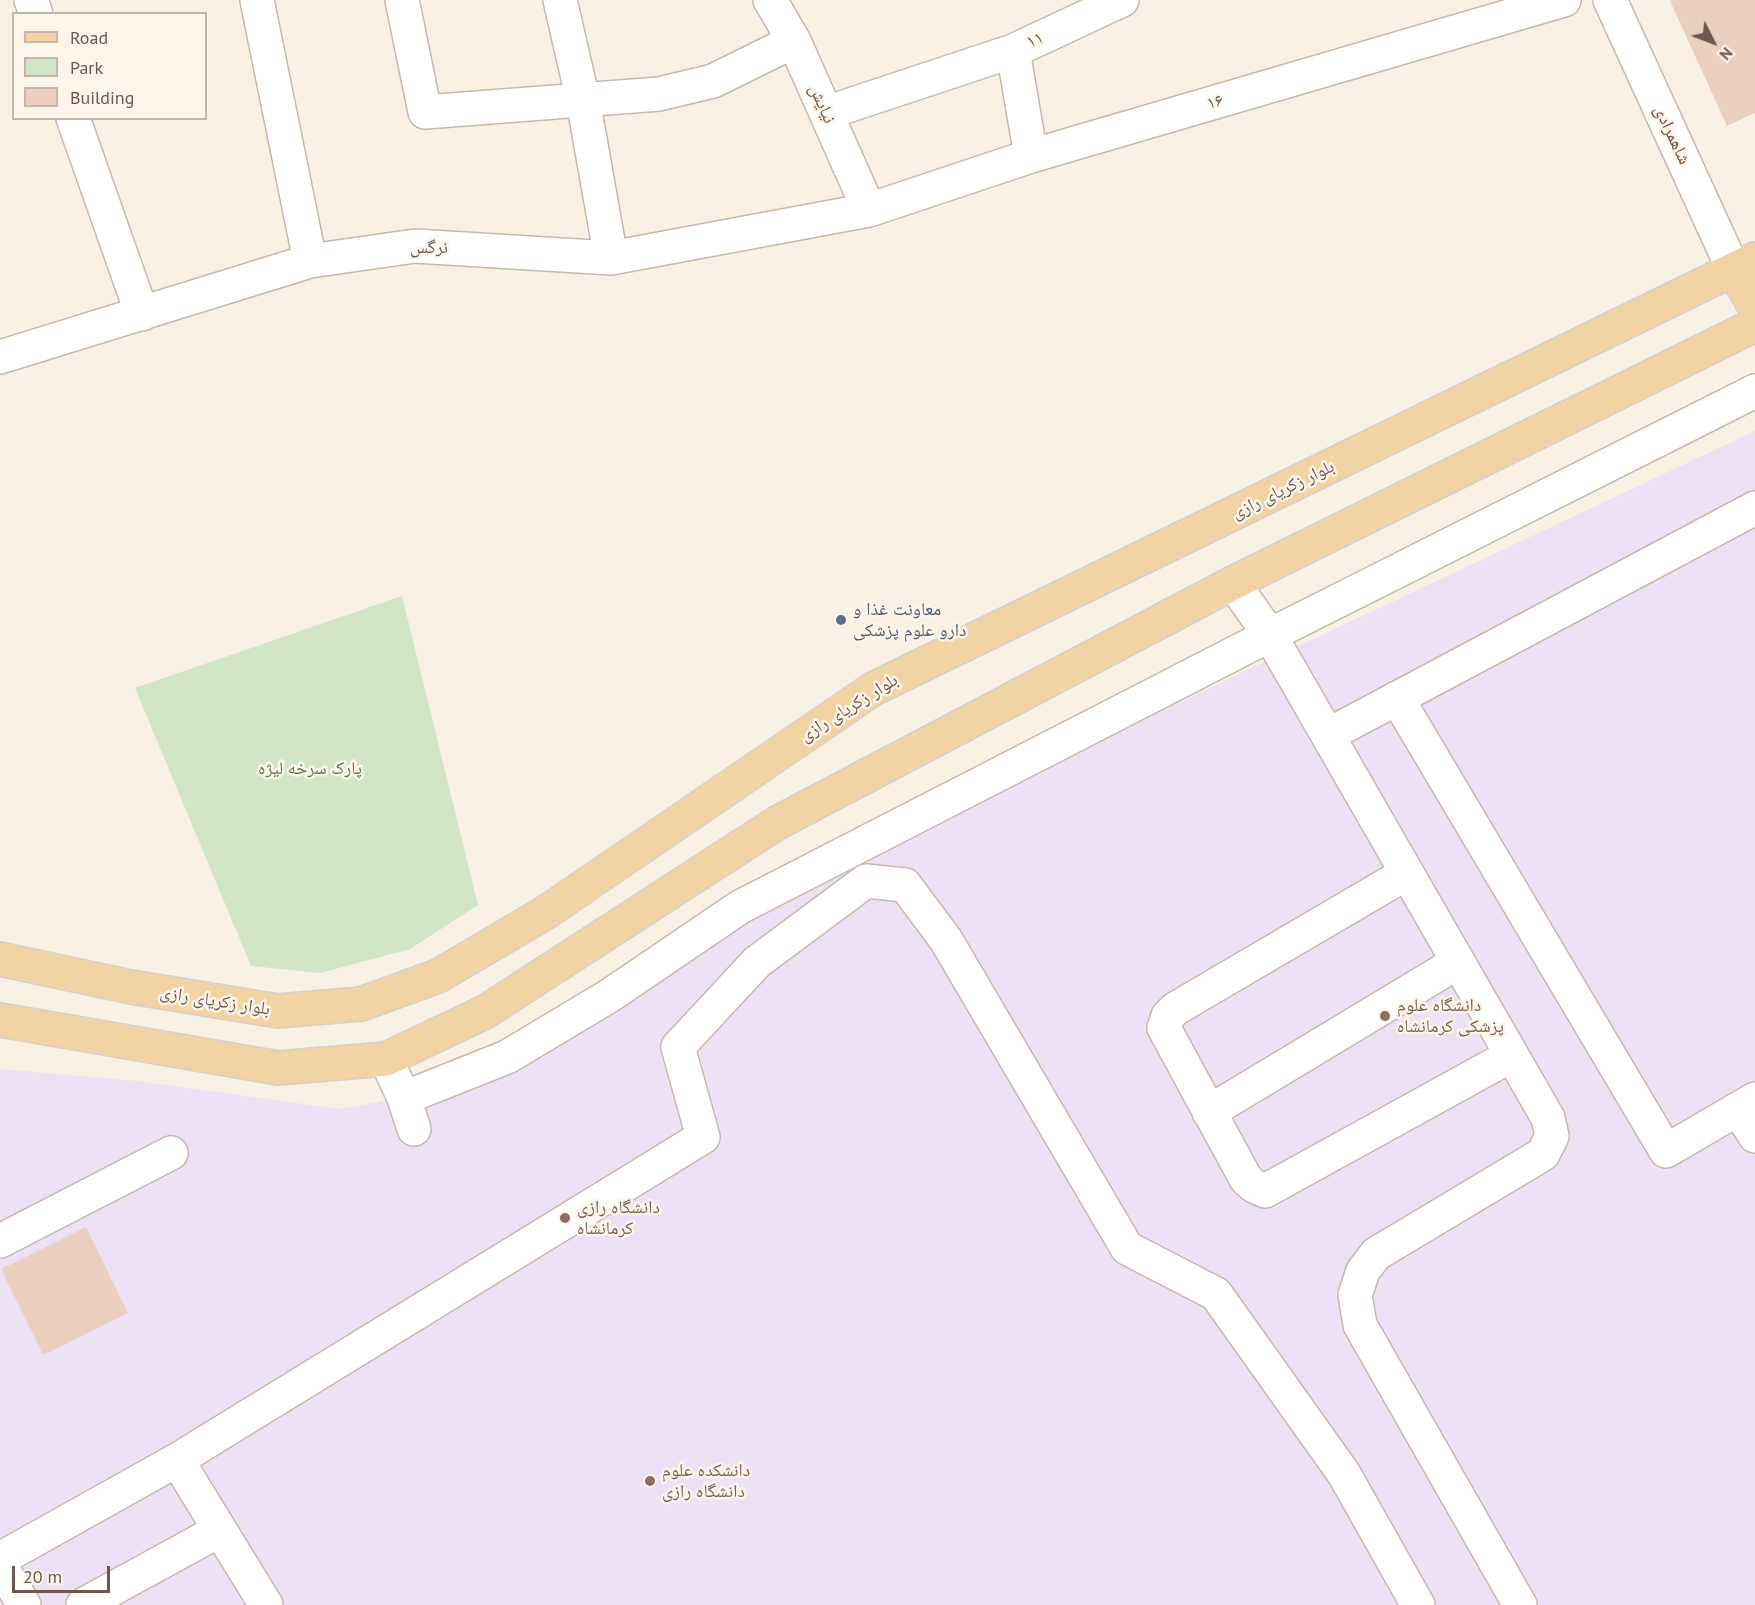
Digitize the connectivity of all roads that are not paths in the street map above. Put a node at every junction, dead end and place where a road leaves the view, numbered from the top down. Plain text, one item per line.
1 (257, 0) edge
2 (402, 0) edge
3 (560, 0) edge
4 (770, 0) edge
5 (1122, 0) edge
6 (1564, 0) edge
7 (1610, 0) edge
8 (794, 41) junction
9 (1013, 51) junction
10 (583, 100) junction
11 (826, 113) junction
12 (74, 120) edge
13 (1031, 156) junction
14 (869, 210) junction
15 (611, 258) junction
16 (310, 261) junction
17 (1744, 265) edge
18 (1755, 307) edge
19 (142, 314) junction
20 (1755, 325) edge
21 (0, 357) edge
22 (1755, 391) edge
23 (1755, 508) edge
24 (1233, 583) junction
25 (1270, 635) junction
26 (1397, 698) junction
27 (1328, 735) junction
28 (1407, 873) junction
29 (0, 959) edge
30 (1458, 962) junction
31 (0, 1020) edge
32 (1512, 1055) junction
33 (386, 1059) junction
34 (404, 1098) junction
35 (1209, 1112) junction
36 (1749, 1114) edge
37 (414, 1129) dead end
38 (171, 1153) dead end
39 (0, 1241) edge
40 (177, 1460) junction
41 (220, 1530) junction
42 (0, 1559) edge
43 (0, 1565) edge
44 (24, 1605) edge
45 (83, 1605) edge
46 (266, 1605) edge
47 (1418, 1605) edge
48 (1520, 1605) edge

1 - 16 street
2 - 10 street
3 - 10 street
4 - 8 street, نیایش
5 - 9 street, ۱۱
6 - 13 street, ۱۶
7 - 17 street, شاهمرادی
8 - 10 street
8 - 11 street, نیایش
9 - 11 street
9 - 13 street, ۱۱
10 - 15 street
11 - 14 street, نیایش
12 - 19 street
13 - 14 street, ۱۶
14 - 15 street, نرگس
15 - 16 street, نرگس
16 - 19 street, نرگس
17 - 18 main road
17 - 29 main road, بلوار زکریای رازی
19 - 21 street, نرگس
20 - 24 main road
22 - 25 street
23 - 26 street
24 - 25 street
24 - 33 main road
25 - 27 street
25 - 34 street
26 - 27 street
26 - 36 street
27 - 28 street
28 - 30 street
28 - 35 street
30 - 32 street
30 - 35 street
31 - 33 main road
32 - 35 street
32 - 48 street
33 - 34 street
34 - 37 street
38 - 39 street
40 - 41 street
40 - 42 street
40 - 47 street
41 - 45 street
41 - 46 street
43 - 44 street

